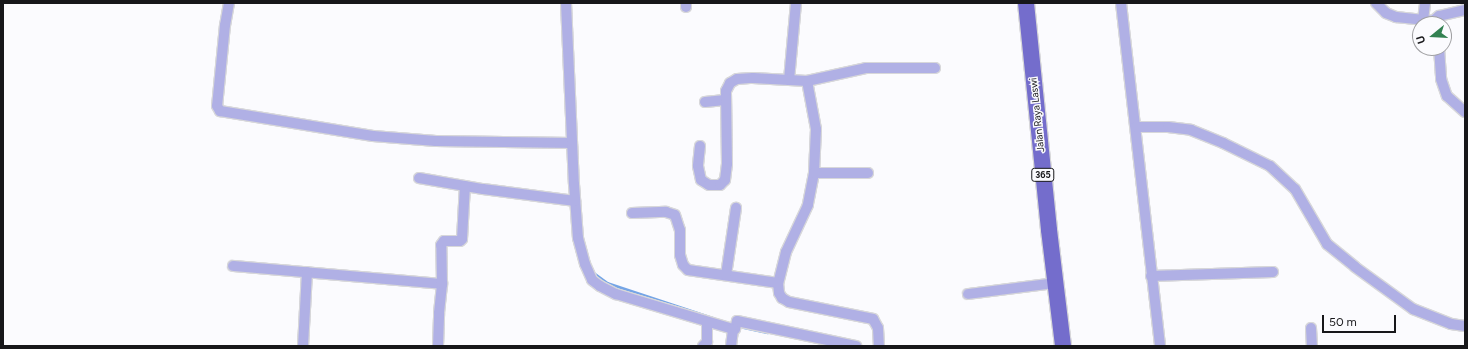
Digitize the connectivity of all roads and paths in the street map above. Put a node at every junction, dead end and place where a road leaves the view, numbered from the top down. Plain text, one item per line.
1 (229, 3) edge
2 (566, 3) edge
3 (796, 3) edge
4 (1026, 3) edge
5 (1121, 3) edge
6 (1376, 3) edge
7 (1425, 3) edge
8 (1465, 10) edge
9 (1423, 16) edge
10 (1439, 16) edge
11 (1412, 19) edge
12 (1440, 56) edge
13 (935, 68) dead end
14 (789, 80) junction
15 (807, 81) junction
16 (725, 100) junction
17 (704, 102) dead end
18 (1465, 112) edge
19 (1136, 127) junction
20 (572, 143) junction
21 (700, 146) dead end
22 (868, 172) dead end
23 (814, 173) junction
24 (419, 178) dead end
25 (465, 186) junction
26 (575, 201) junction
27 (736, 208) dead end
28 (632, 213) dead end
29 (232, 266) dead end
30 (307, 272) junction
31 (1273, 272) dead end
32 (726, 275) junction
33 (1151, 276) junction
34 (778, 283) junction
35 (1055, 283) junction
36 (442, 284) junction
37 (968, 294) dead end
38 (707, 322) junction
39 (1465, 326) edge
40 (734, 327) junction
41 (1311, 328) dead end
42 (303, 346) edge
43 (438, 346) edge
44 (703, 346) edge
45 (731, 346) edge
46 (856, 346) edge
47 (879, 346) edge
48 (1063, 346) edge
49 (1160, 346) edge
50 (1312, 346) edge

1 - 20 street
2 - 20 street
3 - 14 street
4 - 35 main road, Jalan Raya Laswi / 365
5 - 19 street
6 - 11 street
7 - 9 street
8 - 10 street
12 - 18 street
13 - 15 street
14 - 15 street
14 - 16 street
15 - 23 street
16 - 17 street
16 - 21 street
19 - 33 street
19 - 39 street
20 - 26 street
22 - 23 street
23 - 34 street
24 - 25 street
25 - 26 street
25 - 36 street
26 - 38 street
27 - 32 street
28 - 32 street
29 - 30 street
30 - 36 street
30 - 42 street
31 - 33 street
32 - 34 street
33 - 49 street
34 - 47 street
35 - 37 street
35 - 48 main road, Jalan Raya Laswi / 365
36 - 43 street
38 - 40 street
38 - 44 street
40 - 45 street
40 - 46 street
41 - 50 street

